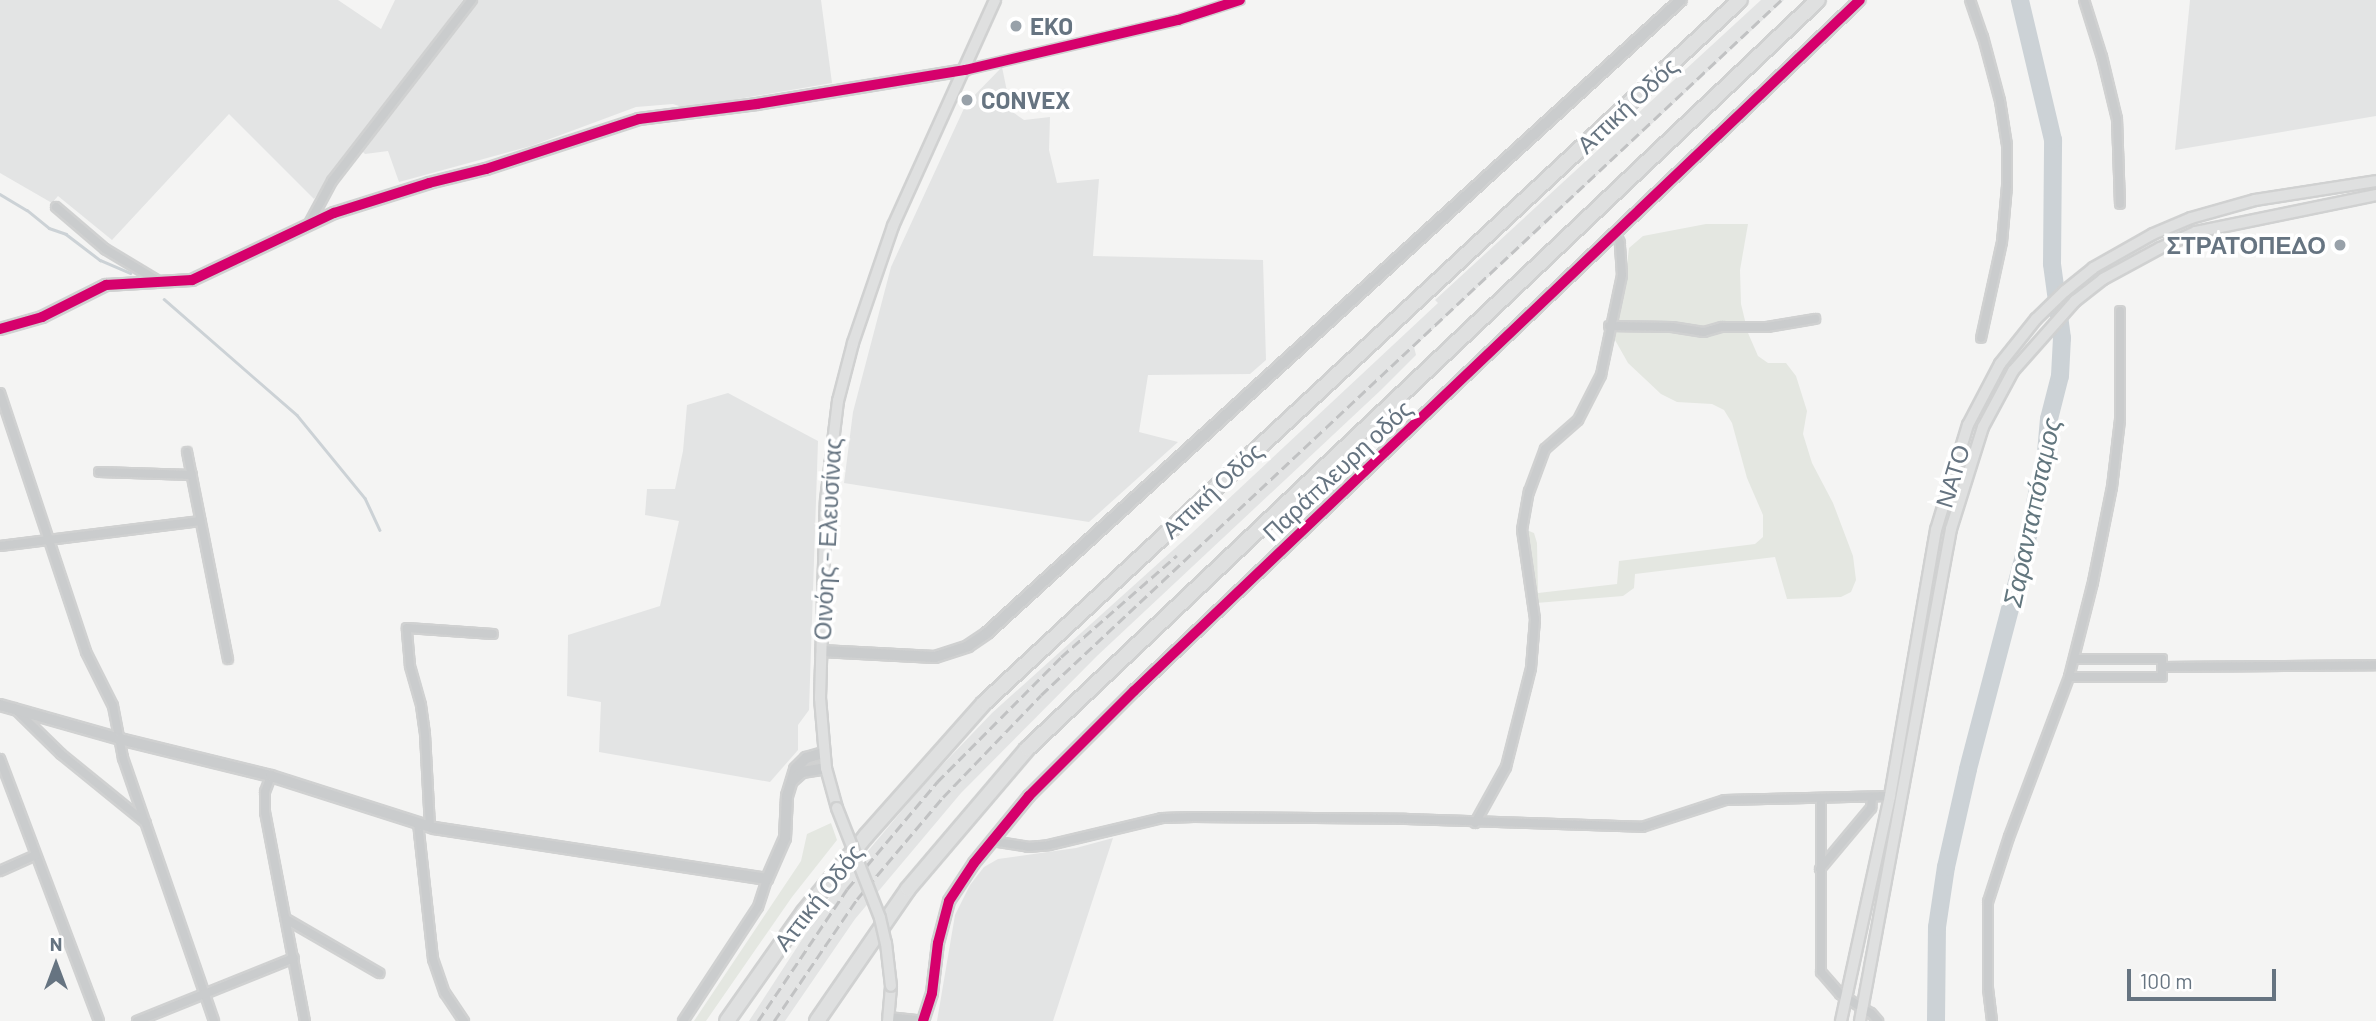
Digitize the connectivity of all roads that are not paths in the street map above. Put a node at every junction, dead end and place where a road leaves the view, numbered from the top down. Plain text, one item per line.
1 (472, 0) edge
2 (995, 0) edge
3 (1240, 0) edge
4 (1681, 0) edge
5 (1740, 0) edge
6 (1818, 0) edge
7 (1860, 0) edge
8 (1969, 0) edge
9 (2084, 0) edge
10 (965, 71) junction
11 (2376, 181) edge
12 (2376, 195) edge
13 (2120, 204) dead end
14 (56, 207) dead end
15 (310, 222) junction
16 (1615, 232) junction
17 (160, 282) junction
18 (2120, 311) dead end
19 (1815, 319) dead end
20 (1609, 326) junction
21 (0, 329) edge
22 (1981, 338) dead end
23 (0, 393) edge
24 (187, 452) dead end
25 (99, 472) dead end
26 (192, 475) junction
27 (200, 521) junction
28 (48, 539) junction
29 (0, 546) edge
30 (493, 634) dead end
31 (821, 651) junction
32 (228, 659) dead end
33 (2074, 659) junction
34 (2162, 663) junction
35 (2376, 665) edge
36 (2069, 677) junction
37 (0, 705) edge
38 (14, 708) junction
39 (120, 739) junction
40 (824, 753) junction
41 (0, 759) edge
42 (826, 768) junction
43 (271, 776) junction
44 (790, 783) junction
45 (1890, 796) junction
46 (1821, 798) junction
47 (1872, 798) junction
48 (147, 823) junction
49 (418, 823) junction
50 (1475, 823) junction
51 (430, 827) junction
52 (992, 841) junction
53 (36, 855) junction
54 (1820, 869) junction
55 (0, 871) edge
56 (767, 879) junction
57 (286, 919) junction
58 (294, 958) junction
59 (379, 973) dead end
60 (205, 991) junction
61 (1846, 998) junction
62 (1863, 1007) junction
63 (888, 1020) edge
64 (99, 1021) edge
65 (137, 1021) edge
66 (214, 1021) edge
67 (305, 1021) edge
68 (464, 1021) edge
69 (683, 1021) edge
70 (727, 1021) edge
71 (817, 1021) edge
72 (916, 1021) edge
73 (923, 1021) edge
74 (1841, 1021) edge
75 (1860, 1021) edge
76 (1878, 1021) edge
77 (1992, 1021) edge

1 - 15 street
2 - 10 main road, Οινόης - Ελευσίνας
3 - 10 street
4 - 31 street
5 - 70 highway, Αττική Οδός
6 - 71 highway
7 - 16 street, Παράπλευρη οδός
8 - 22 street
9 - 13 street
10 - 15 street
10 - 31 main road, Οινόης - Ελευσίνας
11 - 45 main road, ΝΑΤΟ
12 - 62 main road, ΝΑΤΟ
14 - 17 street
15 - 17 street
16 - 20 street
16 - 52 street, Παράπλευρη οδός
17 - 21 street
18 - 33 street
19 - 20 street
20 - 50 street
23 - 28 street
24 - 26 street
25 - 26 street
26 - 27 street
27 - 28 street
27 - 32 street
28 - 29 street
28 - 39 street
30 - 51 street
31 - 40 main road, Οινόης - Ελευσίνας
33 - 34 street
33 - 36 street
34 - 35 street
34 - 36 street
36 - 77 street
37 - 38 street
38 - 39 street
38 - 48 street
39 - 43 street
39 - 48 street
40 - 42 main road, Οινόης - Ελευσίνας
40 - 44 street
41 - 53 street
42 - 44 street
42 - 63 main road, Οινόης - Ελευσίνας, bridge
43 - 49 street
43 - 57 street
44 - 56 street
45 - 47 street
45 - 61 main road, ΝΑΤΟ
46 - 47 street
46 - 50 street
46 - 54 street
47 - 54 street
48 - 60 street
49 - 51 street
49 - 68 street
50 - 52 street
51 - 56 street
52 - 73 street, Παράπλευρη οδός
53 - 55 street
53 - 64 street
54 - 61 street
56 - 69 street
57 - 58 street
57 - 59 street
58 - 60 street
58 - 67 street
60 - 65 street
60 - 66 street
61 - 62 street
61 - 74 main road, ΝΑΤΟ
62 - 75 main road, ΝΑΤΟ
62 - 76 street
63 - 72 street

